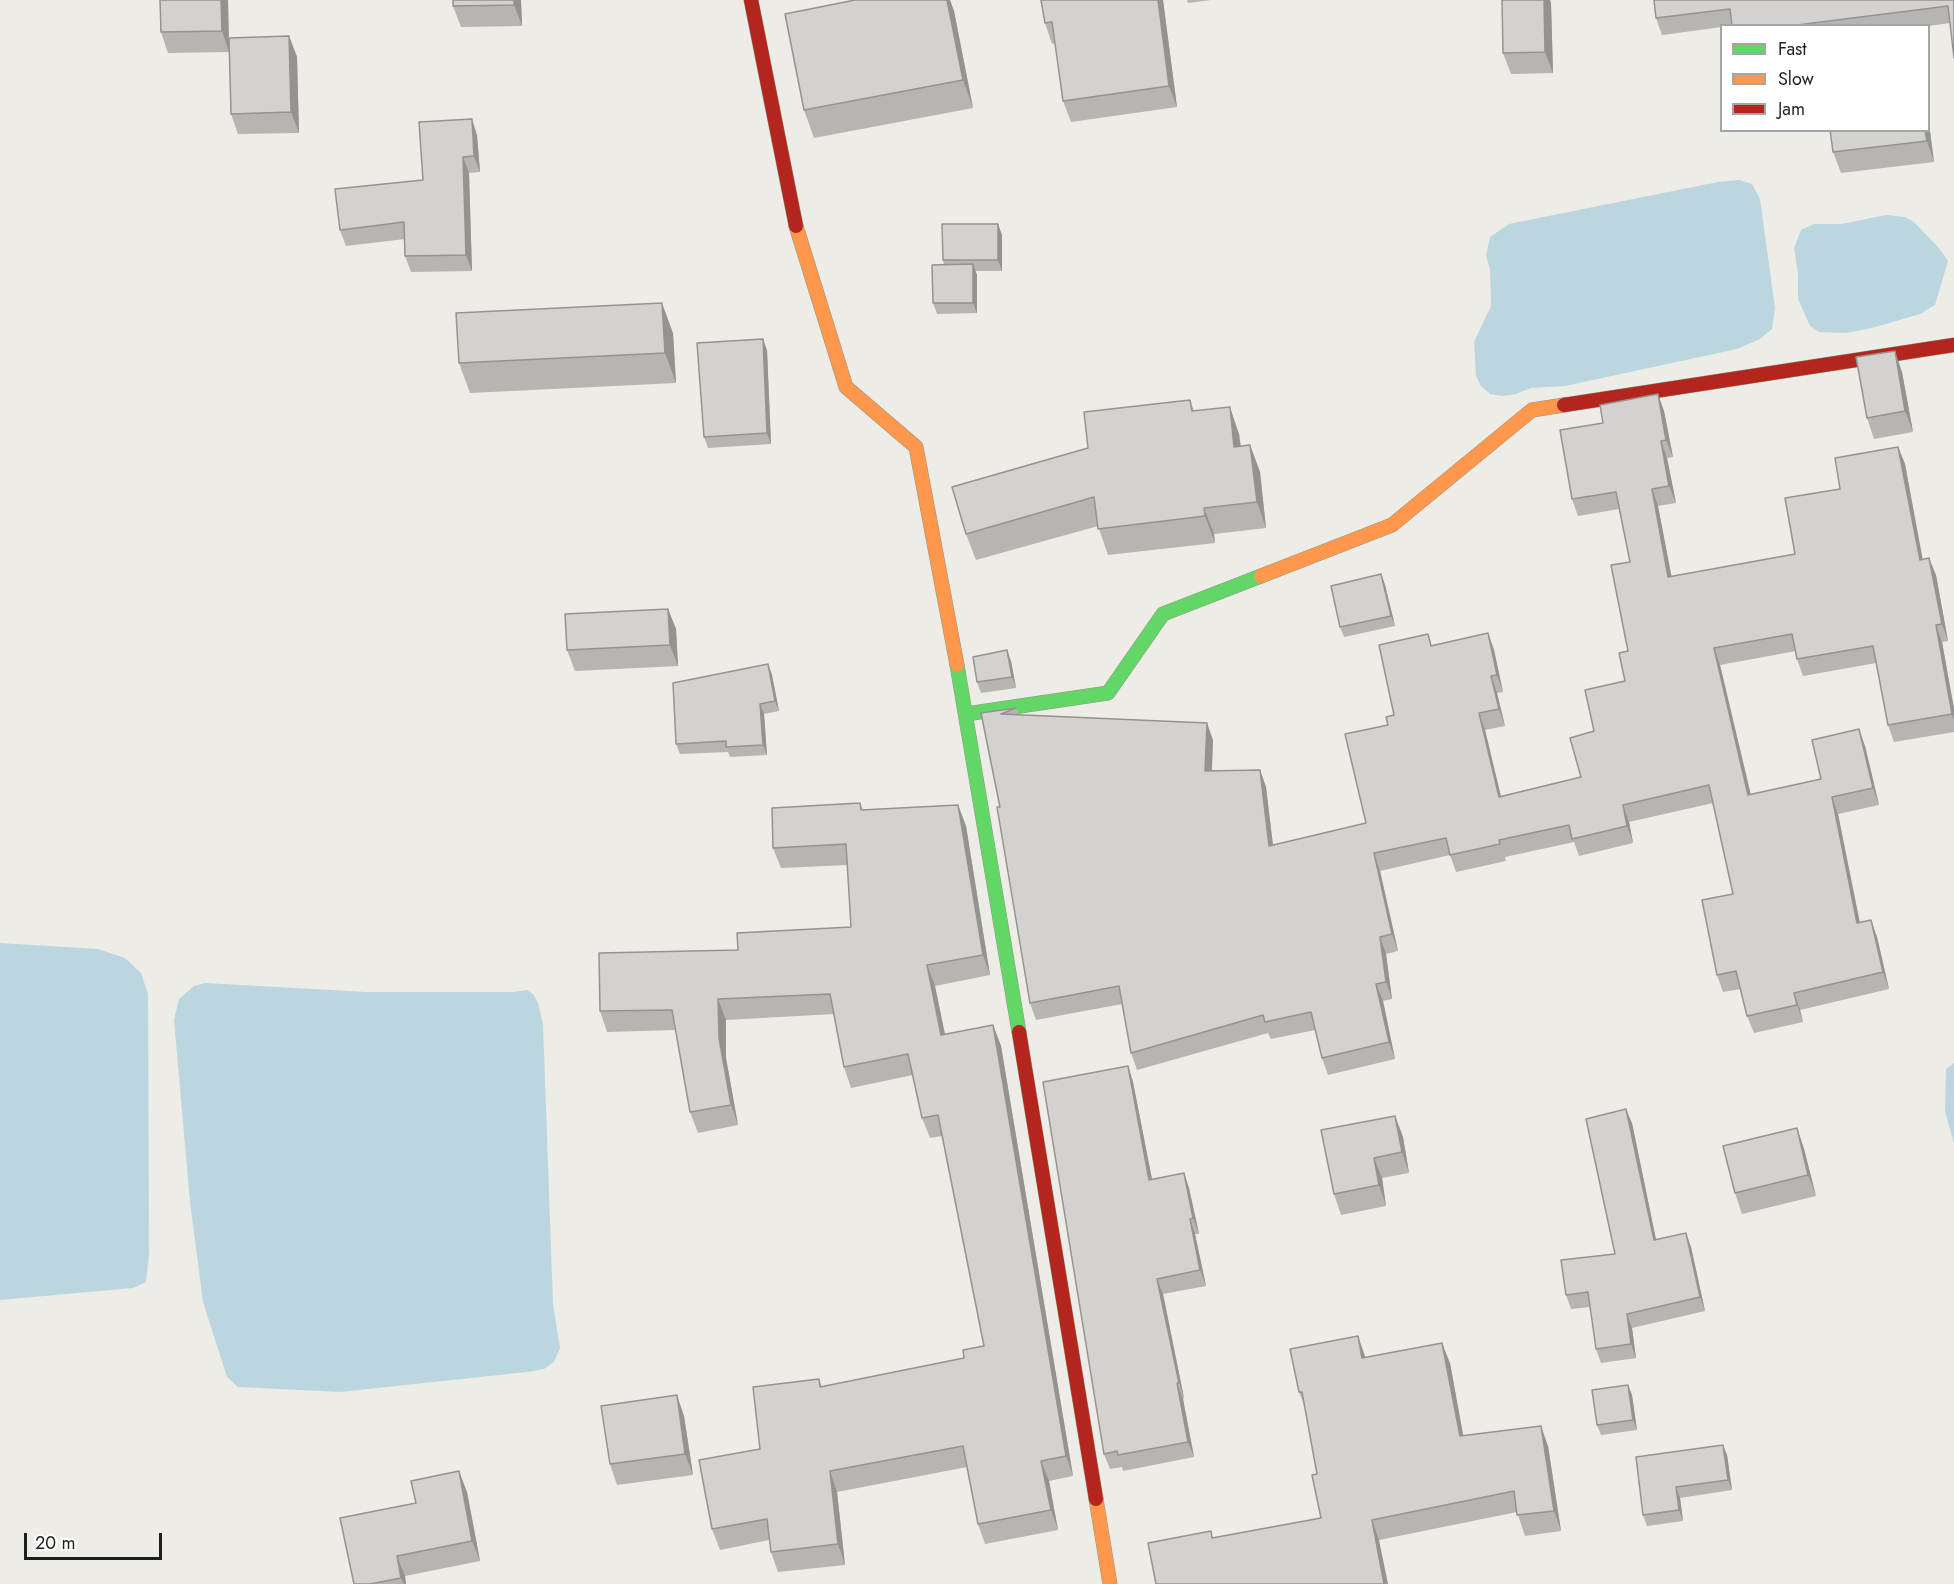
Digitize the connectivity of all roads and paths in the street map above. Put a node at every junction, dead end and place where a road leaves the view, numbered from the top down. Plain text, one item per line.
1 (751, 0) edge
2 (1954, 345) edge
3 (966, 714) junction
4 (1110, 1584) edge

1 - 3 street
2 - 3 street
3 - 4 street

